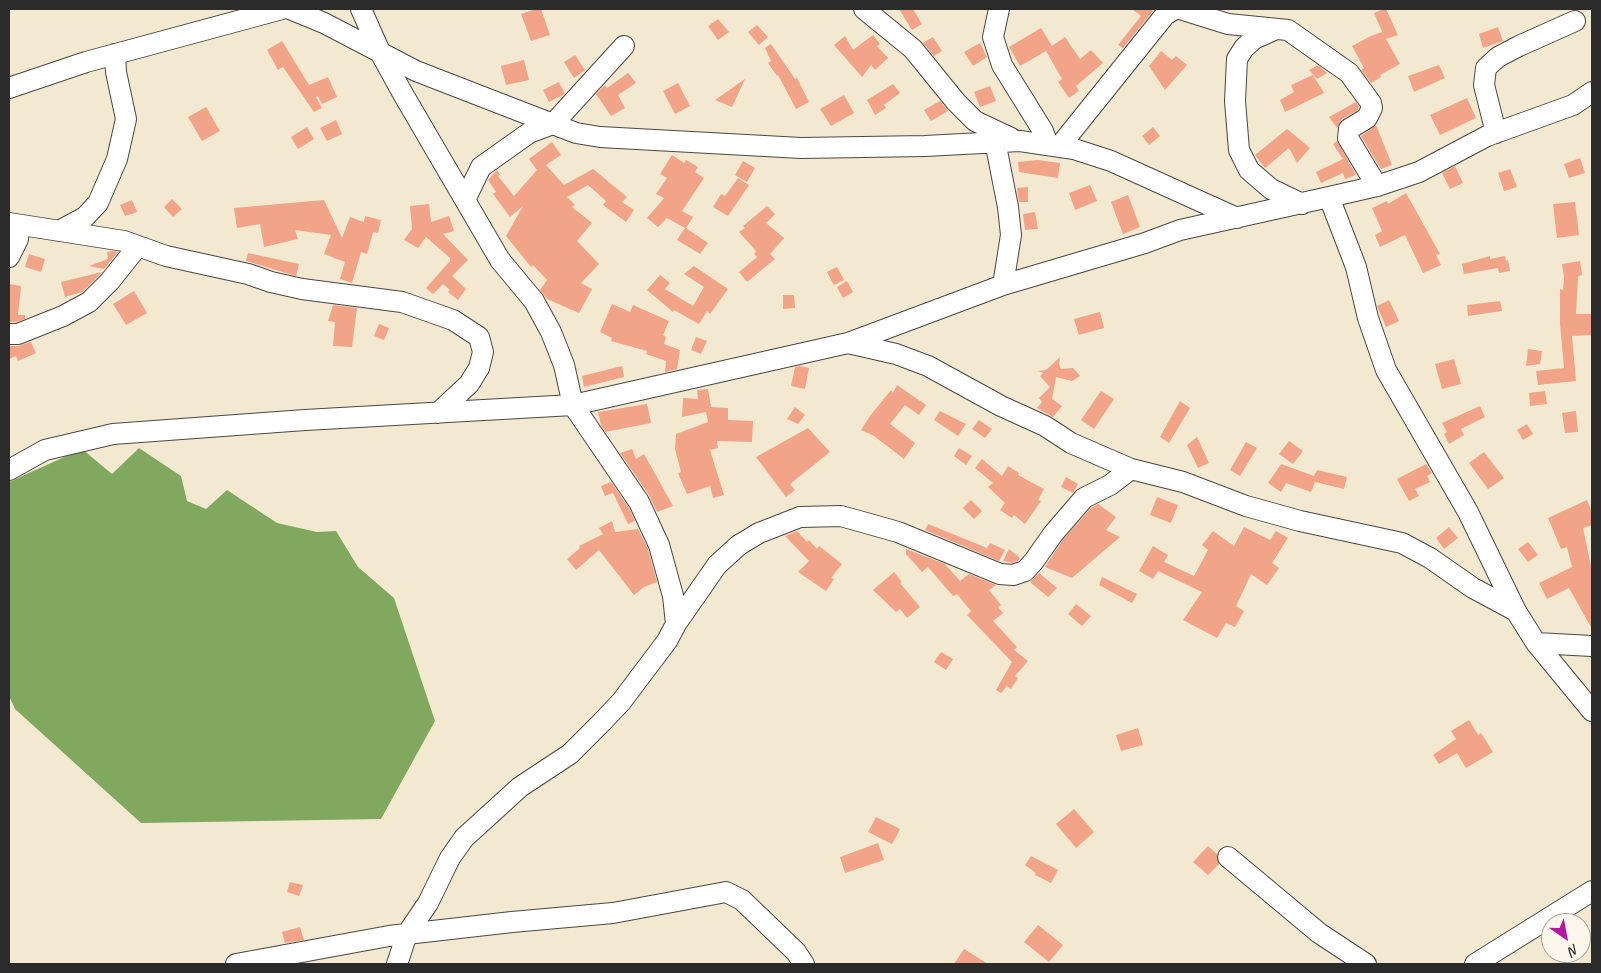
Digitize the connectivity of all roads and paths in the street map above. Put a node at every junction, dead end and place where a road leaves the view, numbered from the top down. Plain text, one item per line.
1 (220, 9) edge
2 (282, 9) edge
3 (290, 9) edge
4 (360, 9) edge
5 (864, 9) edge
6 (999, 9) edge
7 (1174, 9) edge
8 (239, 21) junction
9 (1574, 21) dead end
10 (1276, 29) junction
11 (624, 46) dead end
12 (115, 54) junction
13 (382, 54) junction
14 (9, 88) edge
15 (1592, 92) edge
16 (553, 124) junction
17 (1496, 133) junction
18 (995, 141) junction
19 (1020, 141) junction
20 (1054, 146) junction
21 (1377, 186) junction
22 (1330, 197) junction
23 (465, 200) junction
24 (1302, 204) junction
25 (1237, 218) junction
26 (14, 224) edge
27 (59, 231) junction
28 (138, 246) junction
29 (9, 257) edge
30 (1003, 285) junction
31 (9, 334) edge
32 (848, 343) junction
33 (573, 405) junction
34 (438, 413) junction
35 (1131, 469) junction
36 (9, 470) edge
37 (1516, 611) junction
38 (676, 624) junction
39 (1536, 643) junction
40 (1592, 646) edge
41 (1592, 711) edge
42 (1228, 857) dead end
43 (1592, 891) edge
44 (407, 934) junction
45 (236, 964) edge
46 (397, 964) edge
47 (804, 964) edge
48 (1366, 964) edge
49 (1475, 964) edge

1 - 8 street
2 - 8 street
3 - 13 street
4 - 13 street
5 - 19 street
6 - 20 street
7 - 10 street
7 - 20 street
8 - 12 street
9 - 17 street
10 - 21 street
10 - 24 street
11 - 16 street
12 - 14 street
12 - 27 street
13 - 16 street
13 - 23 street
15 - 17 street
16 - 18 street
16 - 23 street
17 - 21 street
18 - 19 street
18 - 30 street
19 - 20 street
20 - 25 street
21 - 22 street
22 - 24 street
22 - 37 street
23 - 33 street
24 - 25 street
25 - 30 street
26 - 27 street
26 - 29 street
27 - 28 street
28 - 31 street
28 - 34 street
30 - 32 street
32 - 33 street
32 - 35 street
33 - 34 street
33 - 38 street
34 - 36 street
35 - 37 street
35 - 38 street
37 - 39 street
38 - 44 street
39 - 40 street
39 - 41 street
42 - 48 street
43 - 49 street
44 - 45 street
44 - 46 street
44 - 47 street

